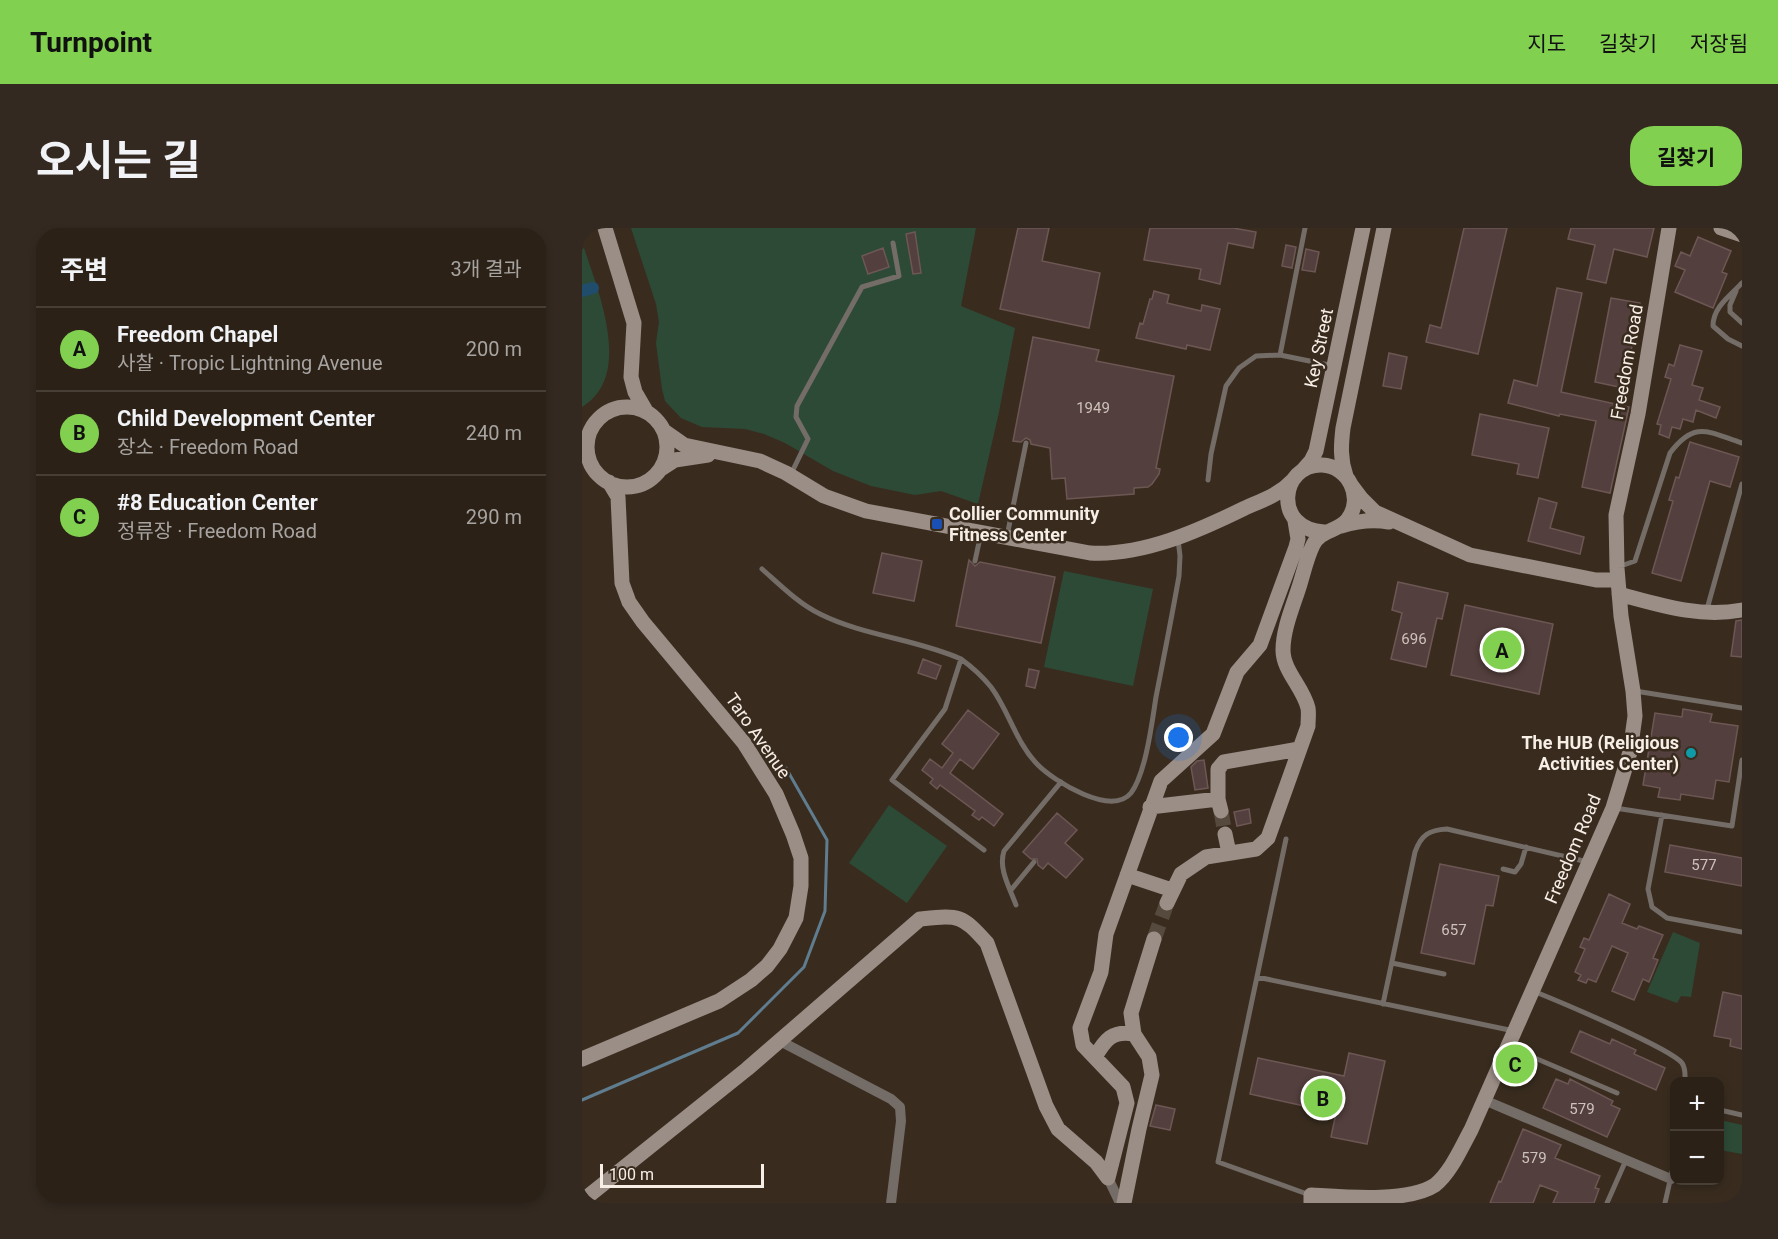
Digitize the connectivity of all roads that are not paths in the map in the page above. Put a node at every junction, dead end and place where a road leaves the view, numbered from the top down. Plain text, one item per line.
1 (605, 228) edge
2 (1305, 228) edge
3 (1363, 228) edge
4 (1384, 228) edge
5 (1669, 228) edge
6 (1721, 228) edge
7 (1742, 235) edge
8 (893, 243) dead end
9 (1742, 283) edge
10 (1736, 289) junction
11 (1742, 323) edge
12 (1742, 346) edge
13 (1280, 355) junction
14 (632, 361) junction
15 (1335, 366) junction
16 (646, 411) junction
17 (606, 413) junction
18 (594, 425) junction
19 (664, 431) junction
20 (582, 435) edge
21 (1026, 443) dead end
22 (1742, 443) edge
23 (732, 456) junction
24 (582, 458) edge
25 (594, 469) junction
26 (661, 469) junction
27 (790, 476) junction
28 (1297, 476) junction
29 (1208, 480) dead end
30 (1349, 481) junction
31 (609, 483) junction
32 (642, 484) junction
33 (1742, 484) edge
34 (1257, 503) junction
35 (1292, 515) junction
36 (1401, 525) junction
37 (1341, 526) junction
38 (981, 532) junction
39 (1324, 532) junction
40 (1007, 538) junction
41 (1178, 538) junction
42 (621, 552) junction
43 (975, 561) dead end
44 (762, 569) dead end
45 (1618, 581) junction
46 (1742, 610) edge
47 (1706, 613) junction
48 (961, 659) junction
49 (1634, 691) junction
50 (1742, 708) edge
51 (1299, 749) junction
52 (1742, 760) edge
53 (1061, 782) junction
54 (1150, 807) junction
55 (1613, 808) junction
56 (1662, 815) junction
57 (1225, 834) tunnel mouth
58 (1286, 840) dead end
59 (1526, 847) junction
60 (984, 850) dead end
61 (1229, 853) junction
62 (1034, 862) dead end
63 (1589, 862) junction
64 (1503, 869) dead end
65 (1127, 875) junction
66 (1011, 890) junction
67 (1017, 905) dead end
68 (1742, 932) edge
69 (1154, 939) tunnel mouth
70 (1392, 963) junction
71 (1444, 974) dead end
72 (1257, 977) junction
73 (1532, 991) junction
74 (1383, 1004) junction
75 (1515, 1031) junction
76 (1134, 1034) junction
77 (780, 1041) junction
78 (1508, 1047) junction
79 (1095, 1057) junction
80 (582, 1059) edge
81 (1686, 1077) edge
82 (1617, 1093) dead end
83 (1484, 1100) junction
84 (1724, 1111) edge
85 (1742, 1115) edge
86 (1626, 1160) junction
87 (1108, 1178) junction
88 (1670, 1179) edge
89 (1670, 1183) edge
90 (1424, 1197) edge
91 (1311, 1199) edge
92 (582, 1201) edge
93 (1383, 1201) edge
94 (891, 1203) edge
95 (1122, 1203) edge
96 (1607, 1203) edge
97 (1665, 1203) edge

1 - 14 street
2 - 13 lane
3 - 15 street, Key Street
4 - 30 street
5 - 45 street, Freedom Road
6 - 7 street
8 - 27 lane
9 - 10 lane
10 - 11 lane
10 - 12 lane
13 - 15 lane
13 - 29 lane
14 - 16 street
14 - 17 street
15 - 28 street, Key Street
16 - 17 street
16 - 19 street
17 - 18 street
18 - 20 street
18 - 25 street
19 - 23 street
19 - 26 street
21 - 40 lane
22 - 45 lane
23 - 26 street
23 - 27 street
24 - 25 street
25 - 31 street
26 - 32 street
27 - 38 street
28 - 30 street
28 - 34 street
28 - 35 street
30 - 36 street
30 - 37 street
31 - 32 street
31 - 42 street
32 - 42 street
33 - 47 lane
34 - 35 street
34 - 41 street
35 - 39 street
35 - 54 street
36 - 37 street
36 - 45 street
37 - 39 street
38 - 40 street
38 - 43 lane
39 - 51 street
40 - 41 street
41 - 53 lane
42 - 80 street, Taro Avenue
44 - 48 lane
45 - 47 street
45 - 49 street, Freedom Road
46 - 47 street
48 - 53 lane
48 - 60 lane
49 - 50 lane
49 - 55 street, Freedom Road
51 - 54 street
51 - 61 street
52 - 56 lane
53 - 66 lane
54 - 65 street
55 - 56 lane
55 - 63 street, Freedom Road
56 - 68 lane
57 - 61 street
58 - 72 lane
59 - 63 lane
59 - 64 lane
59 - 70 lane
61 - 65 street
62 - 66 lane
63 - 73 street, Freedom Road
65 - 79 street
66 - 67 lane
69 - 76 street
70 - 71 lane
70 - 74 lane
72 - 74 lane
72 - 91 lane
73 - 75 street, Freedom Road
73 - 81 lane
74 - 75 lane
75 - 78 street, Freedom Road
76 - 79 street
76 - 95 street
77 - 87 street
77 - 92 street
77 - 94 street
78 - 82 lane
78 - 83 street, Freedom Road
79 - 87 street
83 - 86 street
83 - 90 street, Freedom Road
84 - 85 lane
86 - 88 street
86 - 96 lane
87 - 95 street
89 - 97 lane
90 - 93 street, Freedom Road
91 - 93 street, Freedom Road

